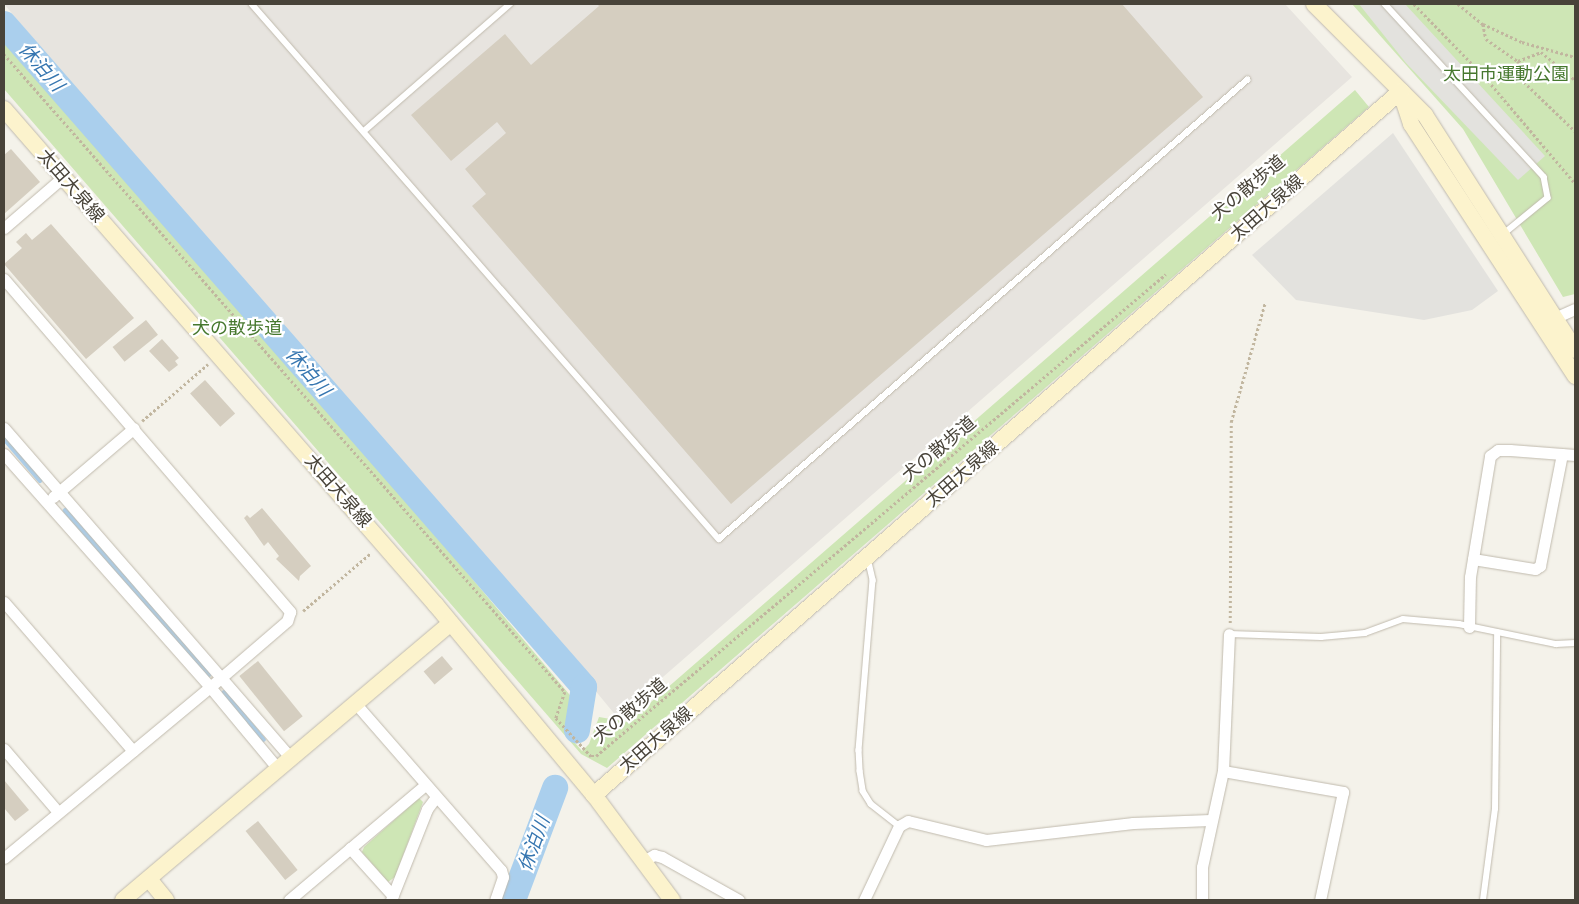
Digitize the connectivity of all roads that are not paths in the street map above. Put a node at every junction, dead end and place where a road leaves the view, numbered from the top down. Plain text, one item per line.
1 (252, 4) edge
2 (510, 4) edge
3 (1314, 4) edge
4 (1385, 4) edge
5 (1246, 80) dead end
6 (1401, 91) junction
7 (4, 109) edge
8 (364, 131) junction
9 (63, 177) junction
10 (4, 228) edge
11 (1496, 240) junction
12 (4, 279) edge
13 (1575, 309) edge
14 (1548, 321) junction
15 (1575, 350) edge
16 (1575, 376) edge
17 (4, 428) edge
18 (134, 428) junction
19 (4, 454) edge
20 (1562, 454) junction
21 (1575, 455) edge
22 (59, 492) junction
23 (46, 502) junction
24 (867, 556) junction
25 (1473, 559) junction
26 (4, 602) edge
27 (451, 623) junction
28 (1469, 626) junction
29 (1497, 633) junction
30 (1229, 634) joint
31 (1575, 643) edge
32 (222, 677) junction
33 (210, 687) junction
34 (356, 704) junction
35 (4, 749) edge
36 (134, 751) junction
37 (291, 758) junction
38 (278, 769) junction
39 (1223, 771) junction
40 (425, 785) junction
41 (594, 795) junction
42 (436, 797) junction
43 (58, 812) junction
44 (1210, 820) junction
45 (900, 826) junction
46 (350, 848) junction
47 (4, 858) edge
48 (643, 861) junction
49 (149, 879) junction
50 (132, 898) edge
51 (392, 898) edge
52 (166, 900) edge
53 (289, 900) edge
54 (495, 900) edge
55 (672, 900) edge
56 (739, 900) edge
57 (864, 900) edge
58 (1202, 900) edge
59 (1320, 900) edge
60 (1483, 900) edge

1 - 8 lane
2 - 8 lane
3 - 6 main road
4 - 11 lane
5 - 8 lane
6 - 11 main road
6 - 24 main road, 太田大泉線
7 - 9 main road, 太田大泉線
9 - 10 street
9 - 27 main road, 太田大泉線
11 - 14 main road
12 - 18 street
13 - 14 street
14 - 15 main road
14 - 16 main road
17 - 22 street
18 - 22 street
18 - 32 street
19 - 23 street
20 - 21 street
20 - 25 street
20 - 25 street
22 - 23 street
22 - 32 street
23 - 33 street
24 - 41 main road, 太田大泉線
24 - 45 lane
25 - 28 street
26 - 36 street
27 - 34 main road
27 - 41 main road, 太田大泉線
28 - 29 lane
28 - 30 lane
29 - 31 lane
29 - 60 lane
30 - 39 street
32 - 33 street
32 - 37 street
33 - 36 street
33 - 38 street
34 - 37 main road
34 - 40 street
35 - 43 street
36 - 43 street
37 - 38 main road
38 - 49 main road
39 - 44 street
39 - 59 street
40 - 42 street
40 - 46 street
41 - 48 main road
42 - 51 street
42 - 54 street
43 - 47 street
44 - 45 street
44 - 58 street
45 - 57 street
46 - 51 street
46 - 53 street
48 - 55 main road
48 - 56 street
49 - 50 main road
49 - 52 main road

